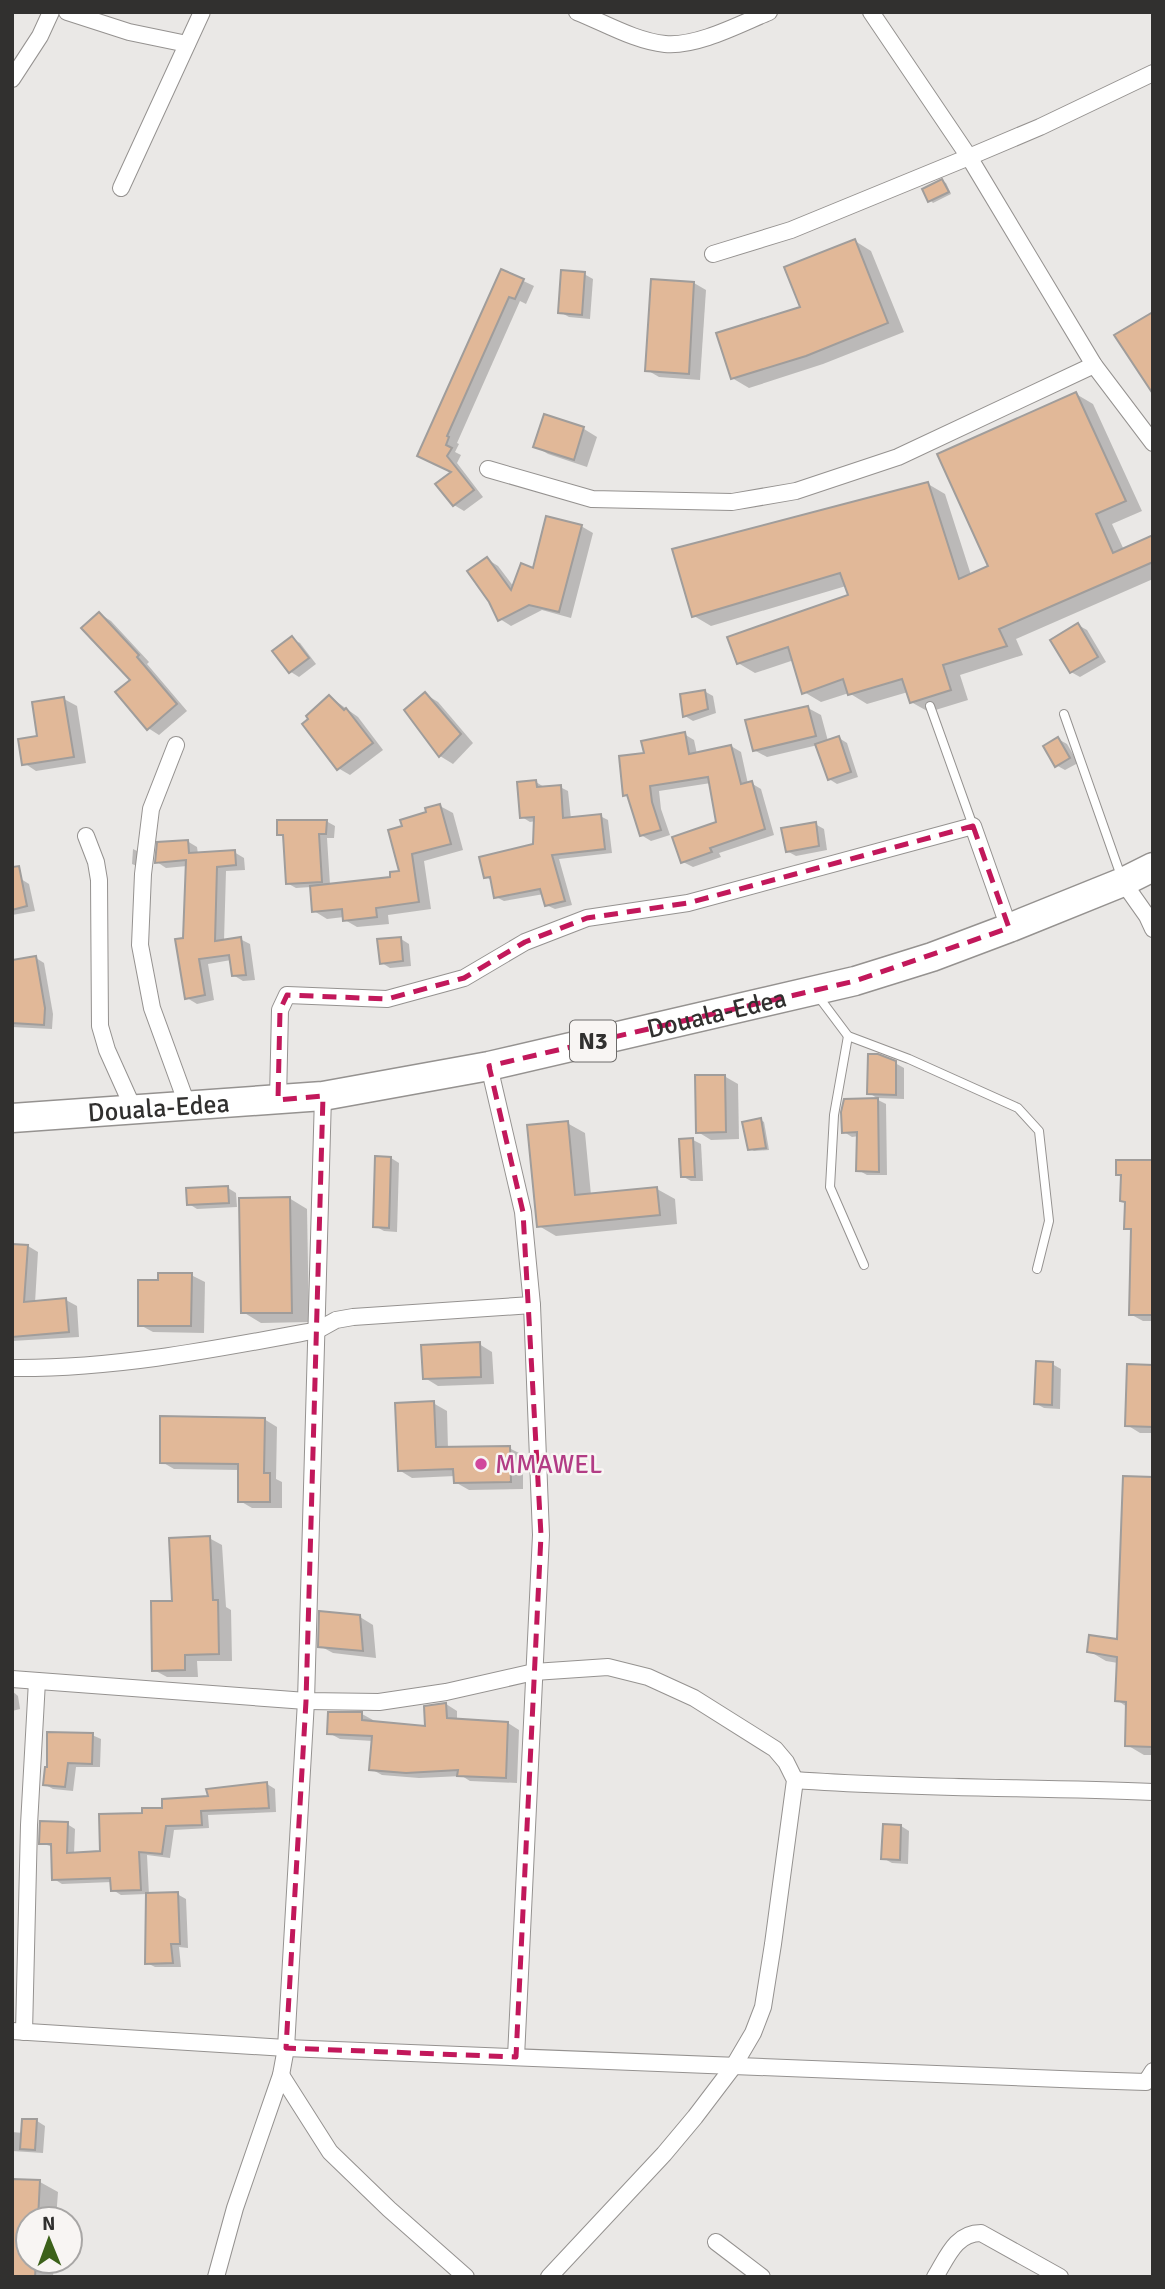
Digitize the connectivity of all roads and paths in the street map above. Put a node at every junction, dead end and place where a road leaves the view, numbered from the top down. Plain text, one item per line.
1 (51, 12) edge
2 (67, 12) edge
3 (202, 12) edge
4 (577, 12) edge
5 (769, 12) edge
6 (871, 12) edge
7 (187, 44) junction
8 (1153, 73) edge
9 (12, 79) edge
10 (970, 157) junction
11 (121, 188) dead end
12 (713, 254) dead end
13 (1094, 365) junction
14 (1153, 443) edge
15 (488, 469) dead end
16 (930, 706) dead end
17 (1064, 714) dead end
18 (176, 746) dead end
19 (973, 826) junction
20 (86, 836) dead end
21 (1153, 867) edge
22 (1123, 882) junction
23 (1009, 928) junction
24 (1153, 929) edge
25 (815, 990) junction
26 (848, 1036) junction
27 (489, 1066) junction
28 (323, 1096) junction
29 (278, 1100) junction
30 (188, 1107) junction
31 (134, 1110) junction
32 (12, 1118) edge
33 (864, 1265) dead end
34 (1037, 1269) dead end
35 (532, 1305) junction
36 (318, 1330) junction
37 (12, 1368) edge
38 (534, 1672) junction
39 (12, 1679) edge
40 (37, 1681) junction
41 (306, 1701) junction
42 (795, 1780) junction
43 (1153, 1792) edge
44 (18, 2031) edge
45 (286, 2048) junction
46 (516, 2057) junction
47 (733, 2067) junction
48 (281, 2075) junction
49 (1150, 2078) edge
50 (716, 2242) dead end
51 (216, 2277) edge
52 (466, 2277) edge
53 (549, 2277) edge
54 (762, 2277) edge
55 (935, 2277) edge
56 (1060, 2277) edge

1 - 9 street
2 - 7 street
3 - 7 street
4 - 5 street
6 - 10 street
7 - 11 street
8 - 10 street
10 - 12 street
10 - 13 street
13 - 14 street
13 - 15 street
16 - 19 lane
17 - 22 lane
18 - 30 street
19 - 23 street
19 - 29 street
20 - 31 street
21 - 22 highway, Douala-Edea / N3
22 - 23 highway, Douala-Edea / N3
22 - 24 street
23 - 25 highway, Douala-Edea / N3
25 - 26 lane
25 - 27 highway, Douala-Edea / N3
26 - 33 lane
26 - 34 lane
27 - 28 highway, Douala-Edea / N3
27 - 35 street
28 - 29 highway, Douala-Edea / N3
28 - 36 street
29 - 30 highway, Douala-Edea / N3
30 - 31 highway, Douala-Edea / N3
31 - 32 highway, Douala-Edea / N3
35 - 36 street
35 - 38 street
36 - 37 street
36 - 41 street
38 - 41 street
38 - 42 street
38 - 46 street
39 - 40 street
40 - 41 street
40 - 44 street
41 - 45 street
42 - 43 street
42 - 47 street
44 - 45 street
45 - 46 street
45 - 48 street
46 - 47 street
47 - 49 street
47 - 53 street
48 - 51 street
48 - 52 street
50 - 54 street
55 - 56 street

